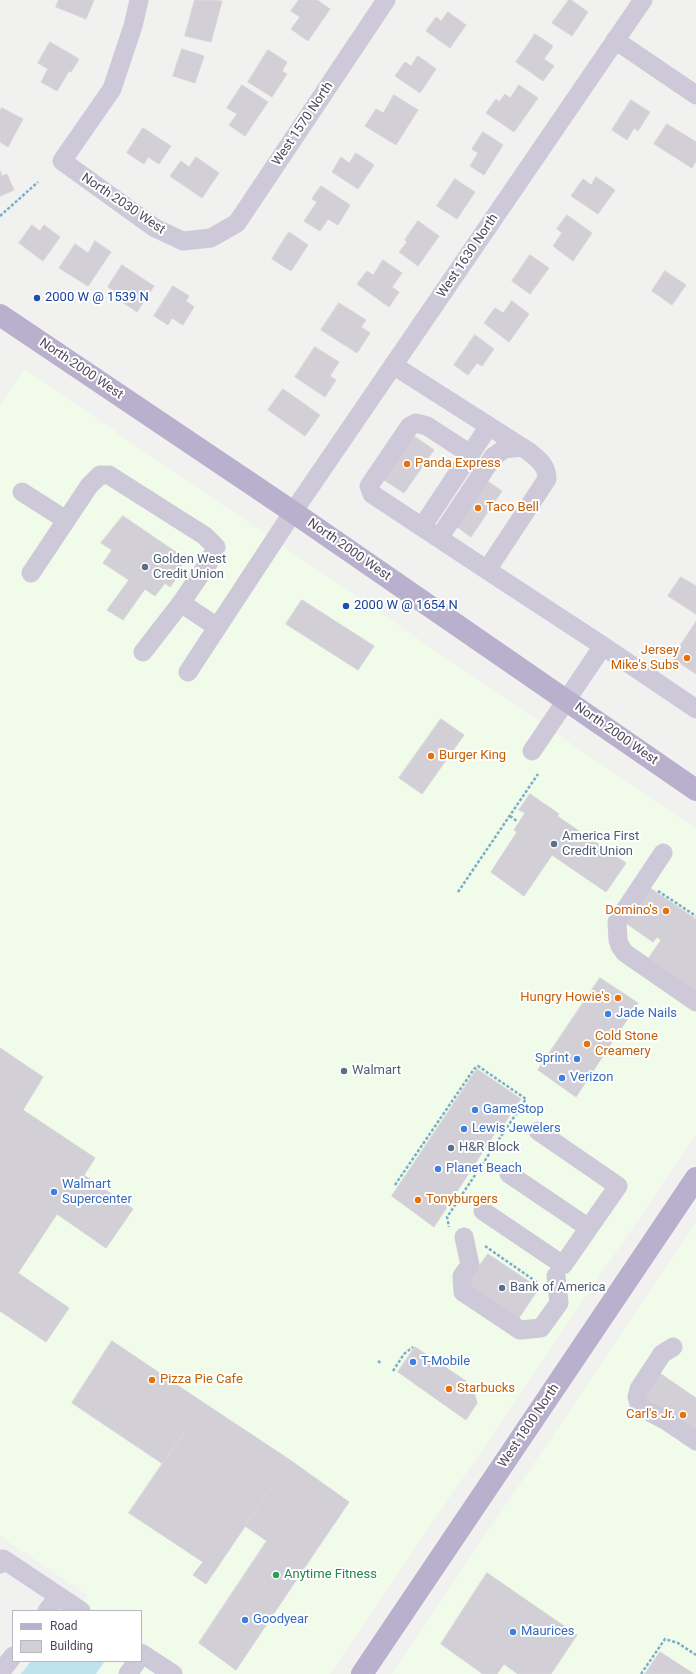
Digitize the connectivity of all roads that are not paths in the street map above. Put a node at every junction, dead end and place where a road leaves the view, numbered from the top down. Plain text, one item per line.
1 (139, 0) edge
2 (386, 0) edge
3 (643, 0) edge
4 (615, 40) junction
5 (696, 95) edge
6 (211, 238) joint
7 (0, 315) edge
8 (393, 365) junction
9 (489, 426) junction
10 (522, 447) junction
11 (470, 454) junction
12 (22, 492) dead end
13 (293, 512) junction
14 (66, 520) junction
15 (422, 527) junction
16 (439, 538) junction
17 (487, 570) junction
18 (30, 572) dead end
19 (181, 603) junction
20 (217, 627) junction
21 (603, 646) junction
22 (143, 652) dead end
23 (188, 672) dead end
24 (566, 700) junction
25 (696, 709) edge
26 (532, 750) dead end
27 (696, 790) edge
28 (663, 853) dead end
29 (696, 1002) edge
30 (538, 1131) dead end
31 (509, 1174) dead end
32 (696, 1178) edge
33 (483, 1211) dead end
34 (589, 1228) junction
35 (456, 1233) road end
36 (548, 1280) road end
37 (673, 1347) dead end
38 (696, 1440) edge
39 (1, 1560) edge
40 (59, 1596) junction
41 (48, 1610) edge
42 (80, 1610) edge
43 (12, 1657) edge
44 (142, 1657) edge
45 (136, 1662) edge
46 (0, 1672) edge
47 (128, 1674) edge
48 (173, 1674) edge
49 (362, 1674) edge

1 - 6 street, North 2030 West
2 - 6 street, West 1570 North
3 - 4 street, West 1630 North
4 - 5 street
4 - 8 street, West 1630 North
7 - 13 main road, North 2000 West
8 - 9 street
8 - 13 street, West 1630 North
9 - 10 street
9 - 11 street
10 - 16 street
10 - 17 street
11 - 15 street
11 - 15 street
12 - 14 street
13 - 20 street, West 1630 North
13 - 24 main road, North 2000 West
14 - 18 street
14 - 19 street
15 - 16 street
16 - 17 street
17 - 21 street
19 - 20 street
19 - 22 street
20 - 23 street, West 1630 North
21 - 24 street
21 - 25 street
24 - 26 street
24 - 27 main road, North 2000 West
28 - 29 street
30 - 34 street
31 - 34 street
32 - 49 main road, West 1800 North
33 - 34 street
35 - 36 street
37 - 38 street
39 - 40 street
40 - 41 street
40 - 42 street
43 - 46 street
44 - 48 street
45 - 47 street

